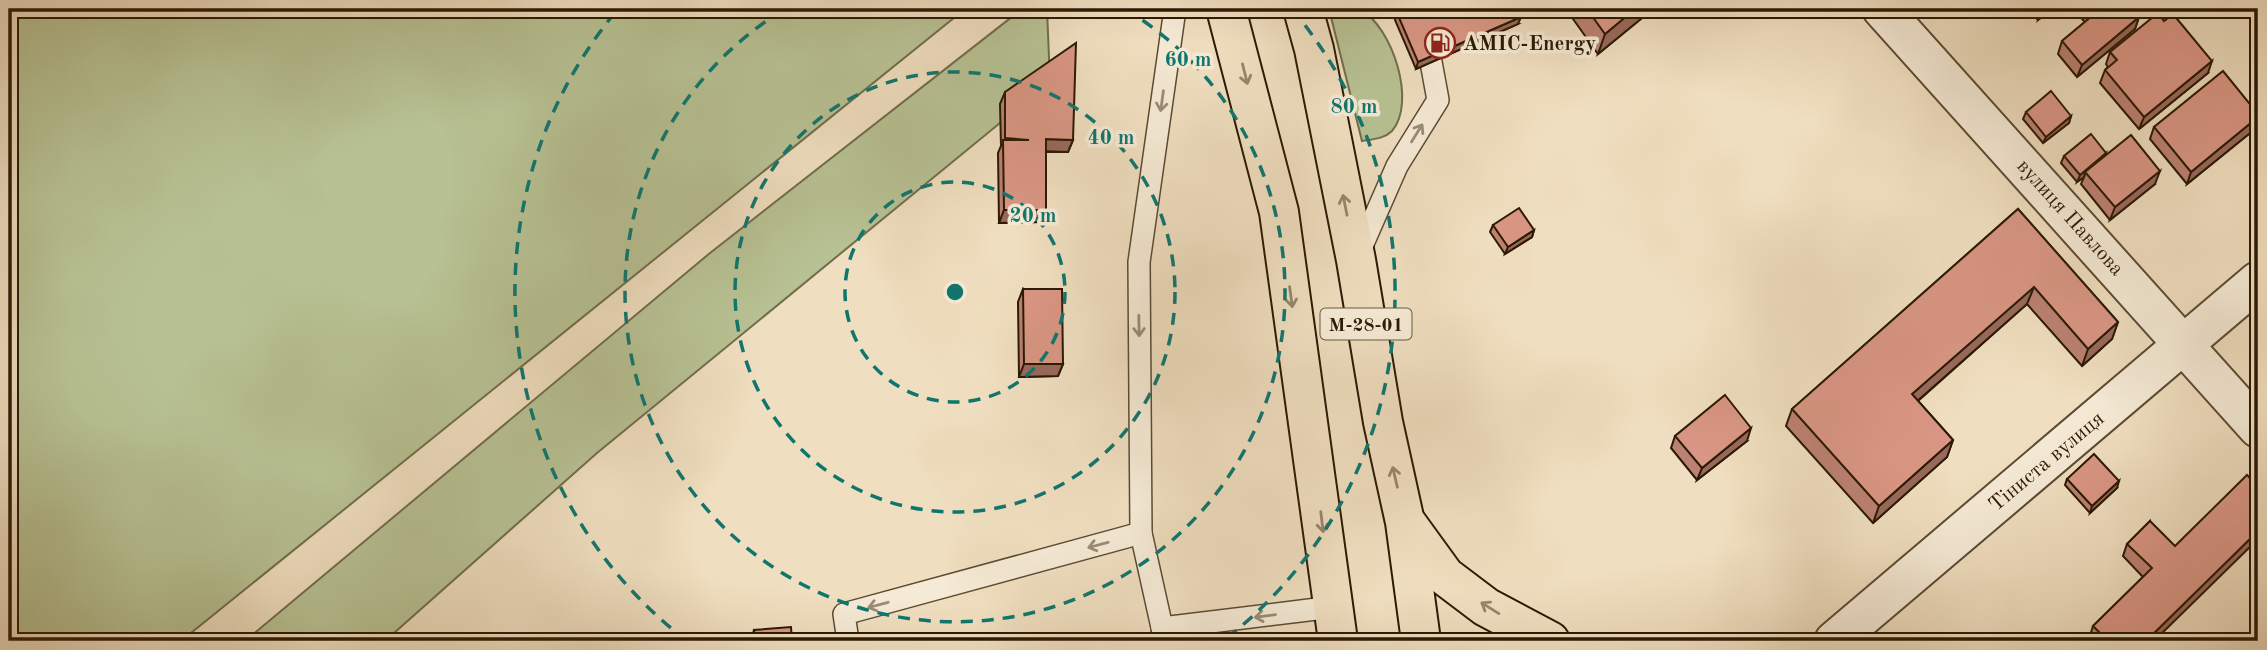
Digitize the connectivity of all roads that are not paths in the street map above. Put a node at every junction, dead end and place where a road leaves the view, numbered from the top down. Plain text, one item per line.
1 (1175, 9) edge
2 (1226, 9) edge
3 (1303, 9) edge
4 (1882, 9) edge
5 (1431, 62) edge
6 (1356, 261) junction
7 (2258, 281) edge
8 (2185, 343) junction
9 (2258, 428) edge
10 (1405, 522) junction
11 (1141, 533) junction
12 (1335, 624) edge
13 (1164, 635) edge
14 (848, 641) edge
15 (1421, 641) edge
16 (1550, 641) edge
17 (1834, 641) edge

1 -> 11 lane
2 -> 12 highway, М-28-01
6 -> 3 highway, М-28-01
4 - 8 street, вулиця Павлова
6 -> 5 lane
10 -> 6 highway, М-28-01
7 - 8 street, Тіниста вулиця
8 - 9 street, вулиця Павлова
8 - 17 street, Тіниста вулиця
10 - 15 highway, М-28-01
16 -> 10 highway
11 - 13 lane
11 -> 14 lane
12 -> 13 lane

